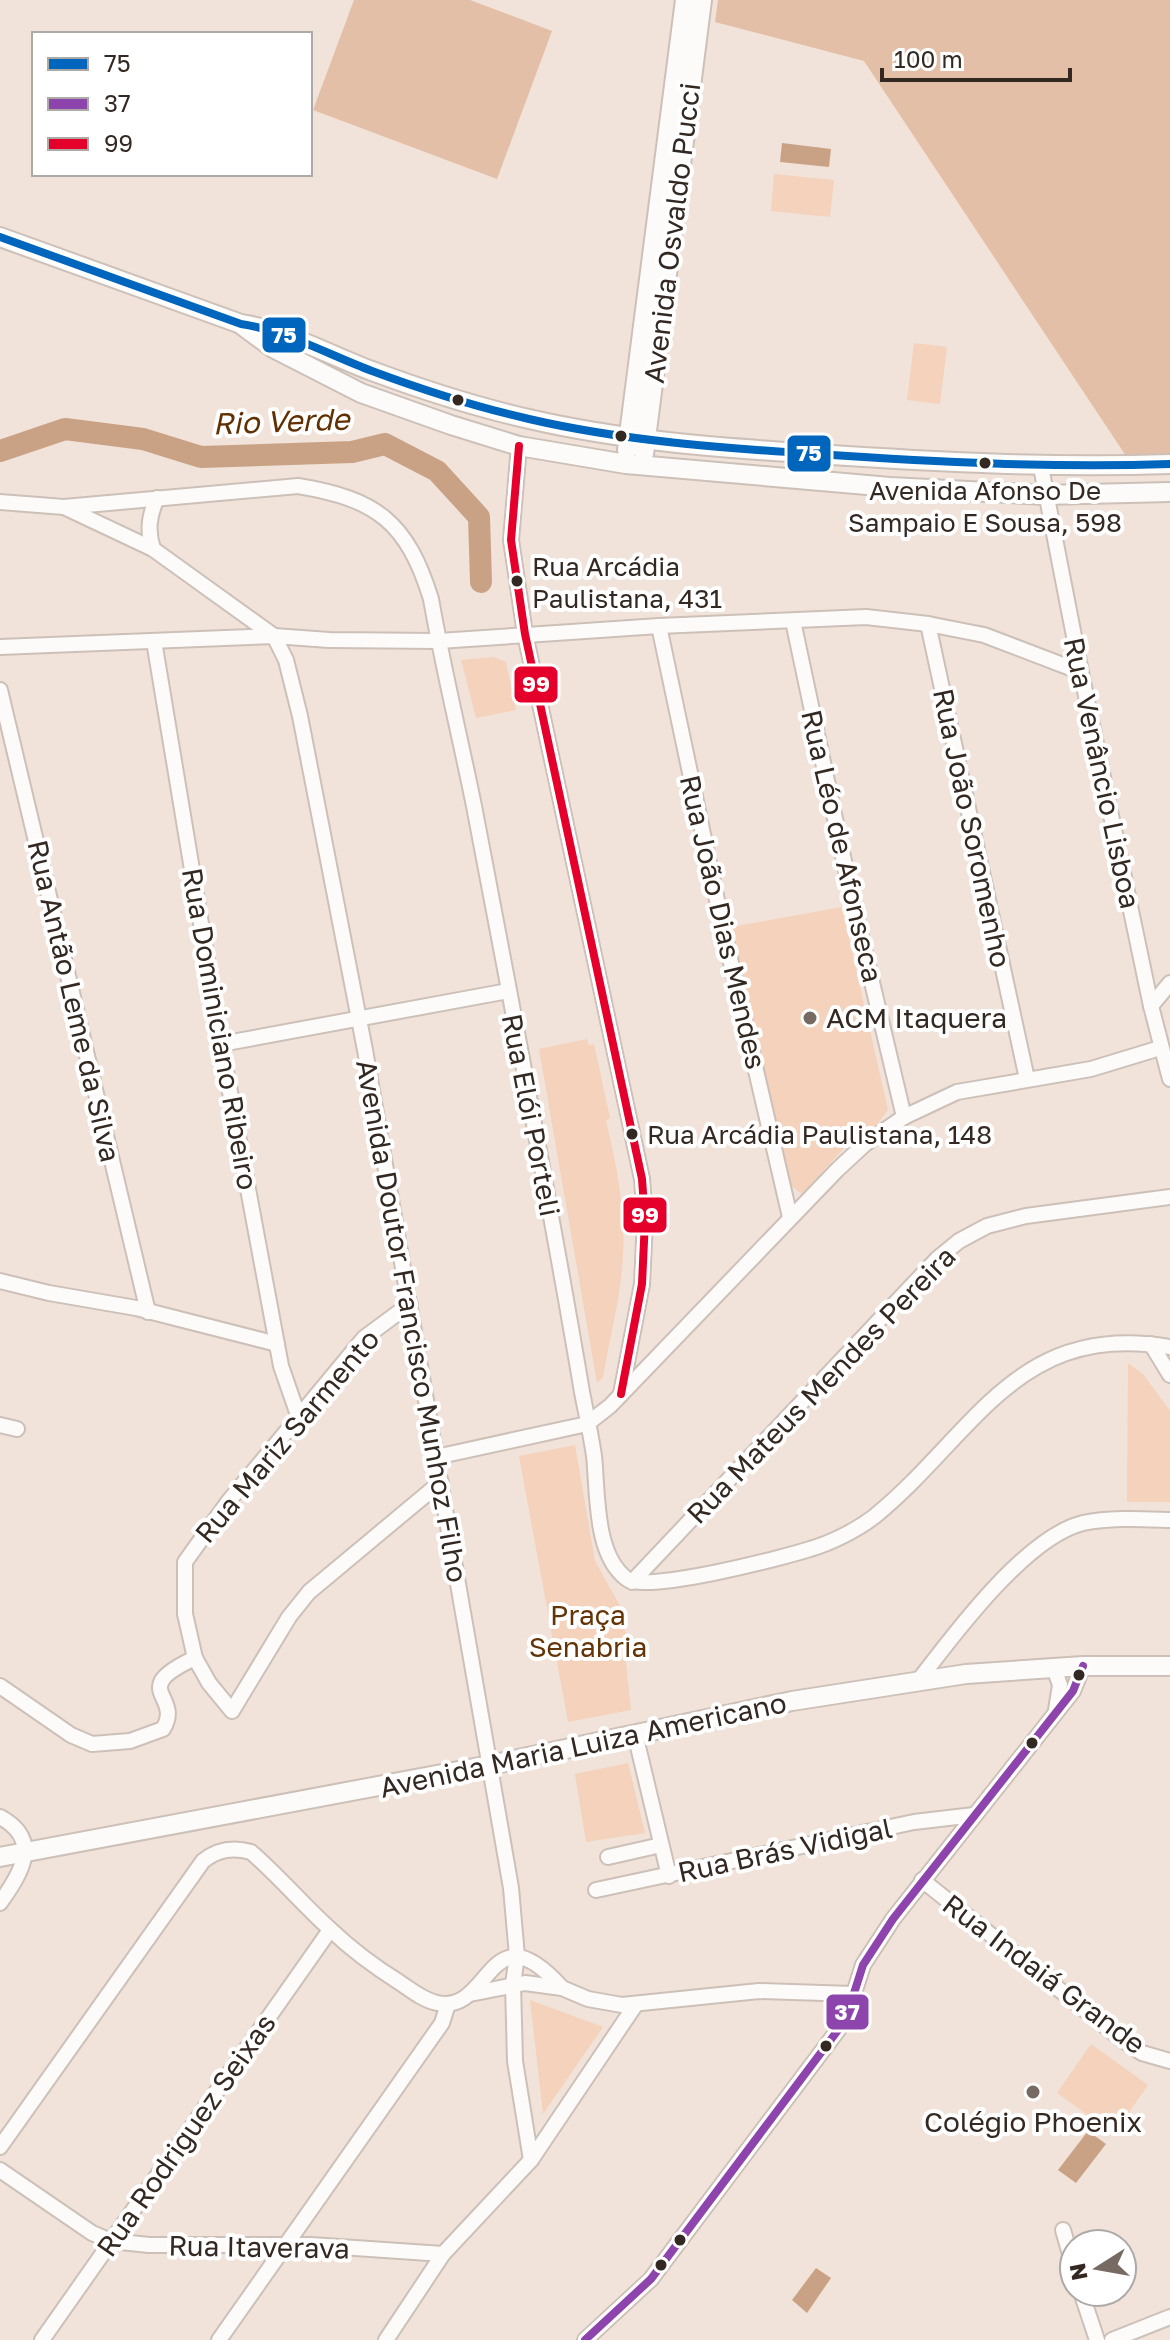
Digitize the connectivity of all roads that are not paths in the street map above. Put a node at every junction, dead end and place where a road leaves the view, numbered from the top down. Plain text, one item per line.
1 (685, 0) edge
2 (702, 0) edge
3 (0, 237) edge
4 (241, 324) junction
5 (371, 371) junction
6 (361, 393) junction
7 (637, 440) junction
8 (519, 446) junction
9 (1170, 464) edge
10 (634, 465) junction
11 (1041, 467) junction
12 (1170, 492) edge
13 (1045, 495) junction
14 (157, 498) junction
15 (0, 502) edge
16 (64, 507) junction
17 (153, 549) junction
18 (793, 621) junction
19 (928, 624) junction
20 (659, 626) junction
21 (525, 634) junction
22 (274, 636) junction
23 (154, 641) junction
24 (439, 641) junction
25 (0, 647) edge
26 (1081, 672) junction
27 (0, 690) edge
28 (1170, 983) edge
29 (508, 991) junction
30 (1151, 1006) junction
31 (359, 1020) junction
32 (221, 1044) junction
33 (1160, 1048) junction
34 (1027, 1079) junction
35 (1170, 1079) edge
36 (904, 1117) junction
37 (1170, 1197) edge
38 (790, 1217) junction
39 (0, 1281) edge
40 (410, 1304) junction
41 (148, 1312) junction
42 (277, 1344) junction
43 (1151, 1344) junction
44 (1170, 1347) edge
45 (1170, 1375) edge
46 (621, 1394) junction
47 (298, 1415) junction
48 (587, 1424) junction
49 (0, 1425) edge
50 (17, 1429) dead end
51 (436, 1457) junction
52 (441, 1482) junction
53 (1170, 1520) edge
54 (632, 1582) junction
55 (942, 1650) junction
56 (195, 1658) junction
57 (1083, 1666) junction
58 (1170, 1666) edge
59 (1054, 1668) junction
60 (944, 1676) junction
61 (919, 1680) junction
62 (0, 1686) edge
63 (1056, 1711) junction
64 (635, 1734) junction
65 (490, 1765) junction
66 (974, 1815) junction
67 (0, 1817) edge
68 (661, 1845) junction
69 (25, 1853) junction
70 (0, 1857) edge
71 (608, 1857) dead end
72 (669, 1876) junction
73 (922, 1880) junction
74 (596, 1890) dead end
75 (0, 1903) edge
76 (330, 1930) junction
77 (517, 1956) junction
78 (513, 1984) junction
79 (562, 1988) junction
80 (469, 1994) junction
81 (853, 1994) junction
82 (448, 2004) junction
83 (636, 2004) junction
84 (1170, 2061) edge
85 (0, 2147) edge
86 (531, 2160) junction
87 (0, 2170) edge
88 (111, 2241) junction
89 (285, 2246) junction
90 (443, 2254) junction
91 (1086, 2308) edge
92 (1170, 2317) edge
93 (589, 2339) edge
94 (42, 2340) edge
95 (219, 2340) edge
96 (386, 2340) edge
97 (1097, 2340) edge
98 (1112, 2340) edge

1 - 7 main road, Avenida Osvaldo Pucci
2 - 7 main road, Avenida Osvaldo Pucci
3 - 4 main road
4 - 5 main road
4 - 6 main road
5 - 6 main road
5 - 7 main road
6 - 8 main road
7 - 10 main road, Avenida Osvaldo Pucci
7 - 11 main road
8 - 10 main road
8 - 21 street
9 - 11 main road
10 - 13 main road
11 - 13 street, Rua Venâncio Lisboa
12 - 13 main road
13 - 26 street, Rua Venâncio Lisboa
14 - 16 street, Rua Elói Porteli
14 - 17 street
14 - 24 street, Rua Elói Porteli
15 - 16 street
16 - 17 street
17 - 22 street
18 - 19 street
18 - 20 street
18 - 36 street, Rua Léo de Afonseca
19 - 26 street
19 - 34 street, Rua João Soromenho
20 - 21 street
20 - 38 street, Rua João Dias Mendes
21 - 24 street
21 - 46 street
22 - 23 street
22 - 24 street
22 - 31 street, Avenida Doutor Francisco Munhoz Filho
23 - 25 street
23 - 32 street, Rua Dominiciano Ribeiro
24 - 29 street, Rua Elói Porteli
26 - 30 street, Rua Venâncio Lisboa
27 - 41 street, Rua Antão Leme da Silva
28 - 30 street
29 - 31 street
29 - 48 street, Rua Elói Porteli
30 - 33 street, Rua Venâncio Lisboa
31 - 32 street
31 - 40 street, Avenida Doutor Francisco Munhoz Filho
32 - 42 street, Rua Dominiciano Ribeiro
33 - 34 street
33 - 35 street, Rua Venâncio Lisboa
34 - 36 street
36 - 38 street
37 - 54 street, Rua Mateus Mendes Pereira
38 - 46 street
39 - 41 street
40 - 47 street, Rua Mariz Sarmento
40 - 51 street, Avenida Doutor Francisco Munhoz Filho
41 - 42 street
42 - 47 street, Rua Dominiciano Ribeiro
43 - 44 street
43 - 45 street
43 - 54 street
46 - 48 street
47 - 56 street, Rua Mariz Sarmento
48 - 51 street
48 - 54 street, Rua Elói Porteli
49 - 50 street
51 - 52 street, Avenida Doutor Francisco Munhoz Filho
52 - 56 street, Rua Mariz Sarmento
52 - 65 street, Avenida Doutor Francisco Munhoz Filho
53 - 55 street
55 - 60 street
55 - 61 street
56 - 62 street
57 - 58 main road, Avenida Maria Luiza Americano
57 - 59 main road, Avenida Maria Luiza Americano
57 - 63 street
59 - 60 main road, Avenida Maria Luiza Americano
59 - 63 street
60 - 61 main road, Avenida Maria Luiza Americano
61 - 64 main road, Avenida Maria Luiza Americano
63 - 66 street
64 - 65 main road, Avenida Maria Luiza Americano
64 - 68 street
65 - 69 main road, Avenida Maria Luiza Americano
65 - 77 street, Avenida Doutor Francisco Munhoz Filho
66 - 72 street, Rua Brás Vidigal
66 - 73 street
67 - 69 street
68 - 71 street
68 - 72 street
69 - 70 main road, Avenida Maria Luiza Americano
69 - 75 street
72 - 74 street, Rua Brás Vidigal
73 - 81 street
73 - 84 street, Rua Indaiá Grande
76 - 82 street
76 - 85 street
76 - 88 street, Rua Rodriguez Seixas
77 - 78 street, Avenida Doutor Francisco Munhoz Filho
77 - 79 street
77 - 80 street
78 - 79 street
78 - 80 street
78 - 86 street, Avenida Doutor Francisco Munhoz Filho
79 - 83 street
80 - 82 street
81 - 83 street
81 - 93 street
82 - 89 street
83 - 86 street
86 - 90 street
87 - 88 street, Rua Itaverava
88 - 89 street, Rua Itaverava
88 - 94 street, Rua Rodriguez Seixas
89 - 90 street, Rua Itaverava
89 - 95 street
90 - 96 street
91 - 97 street
92 - 98 street

